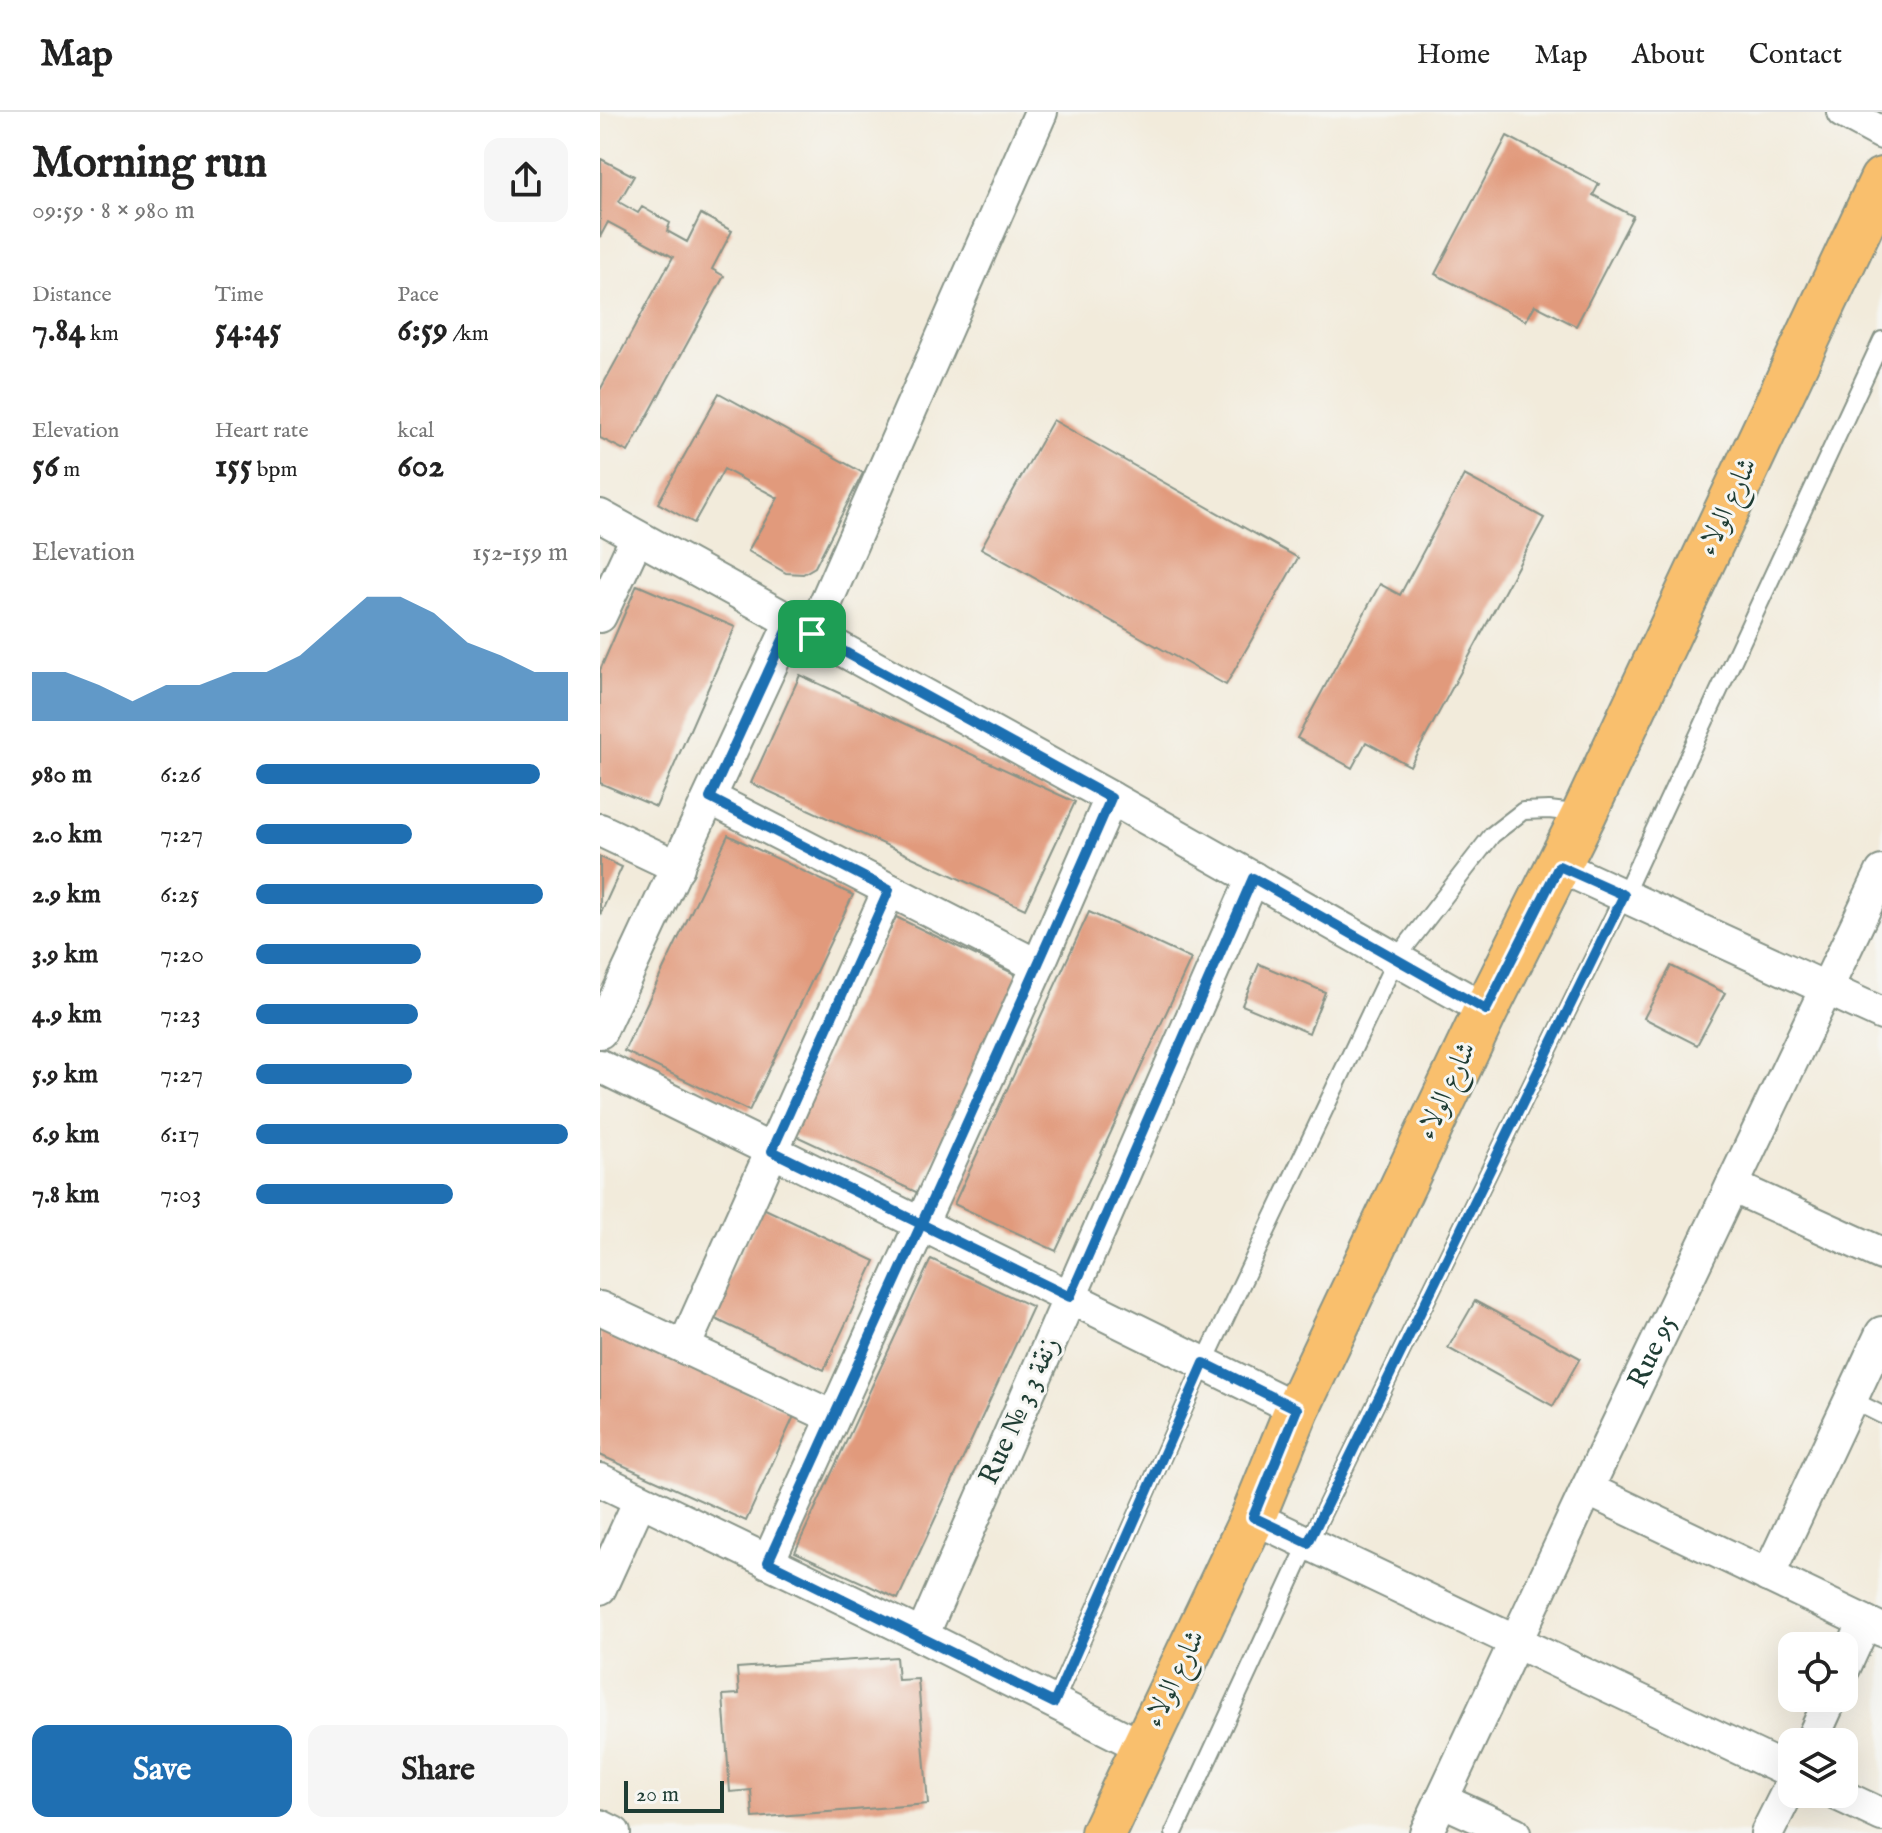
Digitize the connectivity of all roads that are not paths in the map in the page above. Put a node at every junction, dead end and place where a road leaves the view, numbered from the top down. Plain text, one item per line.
1 (1041, 112) edge
2 (1843, 112) edge
3 (1882, 133) edge
4 (1882, 180) edge
5 (1882, 340) edge
6 (600, 516) edge
7 (637, 537) junction
8 (600, 616) edge
9 (801, 628) junction
10 (710, 798) junction
11 (1111, 798) junction
12 (1584, 814) junction
13 (600, 830) edge
14 (1559, 866) junction
15 (678, 867) junction
16 (1882, 872) edge
17 (1253, 878) junction
18 (889, 890) junction
19 (1624, 895) junction
20 (1396, 959) junction
21 (1038, 966) junction
22 (1826, 989) junction
23 (1486, 1010) junction
24 (1882, 1014) edge
25 (600, 1032) edge
26 (600, 1066) edge
27 (772, 1151) junction
28 (1732, 1186) junction
29 (921, 1224) junction
30 (1882, 1254) edge
31 (1070, 1297) junction
32 (600, 1308) edge
33 (1882, 1333) edge
34 (684, 1347) junction
35 (1204, 1363) junction
36 (1850, 1399) junction
37 (1297, 1409) junction
38 (1882, 1415) edge
39 (833, 1417) junction
40 (600, 1480) edge
41 (1587, 1489) junction
42 (640, 1500) junction
43 (1253, 1517) junction
44 (1308, 1543) junction
45 (768, 1562) junction
46 (1768, 1576) junction
47 (600, 1588) edge
48 (1873, 1626) edge
49 (922, 1636) junction
50 (1517, 1642) junction
51 (1858, 1648) edge
52 (1054, 1703) junction
53 (1143, 1747) junction
54 (1778, 1766) edge
55 (1441, 1800) junction
56 (1858, 1804) edge
57 (1780, 1808) edge
58 (1882, 1815) edge
59 (600, 1826) edge
60 (614, 1833) edge
61 (1103, 1833) edge
62 (1174, 1833) edge
63 (1426, 1833) edge
64 (1514, 1833) edge
65 (1767, 1833) edge

1 - 9 street
2 - 3 street
4 - 12 main road, شارع الولاء
5 - 19 lane
6 - 7 street
7 - 8 street
7 - 9 street
9 - 10 street
9 - 11 street
10 - 15 street
10 - 18 street
11 - 17 street
11 - 21 street
12 - 14 main road, شارع الولاء
12 - 20 lane
13 - 15 street
14 - 19 street
14 - 23 main road, شارع الولاء
15 - 25 street
16 - 22 street, Rue 95
17 - 20 street
17 - 31 street, Rue № 3 زنقة 3
18 - 21 street
18 - 27 street
19 - 22 street
19 - 44 lane
20 - 23 street
20 - 35 lane
21 - 29 street
22 - 24 street
22 - 28 street, Rue 95
23 - 37 main road, شارع الولاء
26 - 27 street
27 - 29 street
27 - 34 street
28 - 30 street
28 - 41 street, Rue 95
29 - 31 street
29 - 39 street
31 - 35 street
31 - 49 street, Rue № 3 زنقة 3
32 - 34 street
33 - 36 street
34 - 39 street
35 - 37 street
35 - 52 lane
36 - 38 lane
36 - 46 street
37 - 43 main road, شارع الولاء
39 - 45 street
40 - 42 street
41 - 46 street
41 - 50 street, Rue 95
42 - 45 street
42 - 47 street
43 - 44 street
43 - 53 main road, شارع الولاء
44 - 50 street
44 - 62 lane
45 - 49 street
46 - 48 street
48 - 51 street
49 - 52 street
50 - 54 street
50 - 55 street, Rue 95
52 - 53 street
53 - 61 main road, شارع الولاء
55 - 63 street, Rue 95
55 - 64 street
56 - 58 street
57 - 65 street
59 - 60 street

